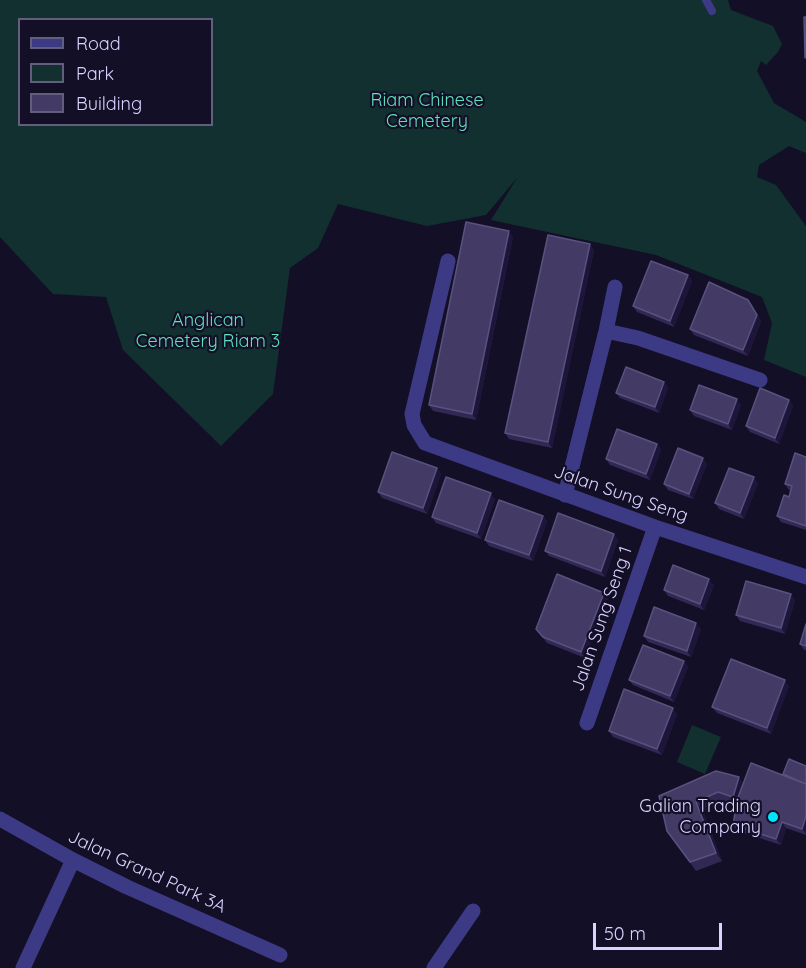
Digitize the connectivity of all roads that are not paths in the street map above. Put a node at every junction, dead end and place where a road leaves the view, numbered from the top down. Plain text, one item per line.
1 (706, 0) edge
2 (712, 11) dead end
3 (448, 261) dead end
4 (615, 287) dead end
5 (606, 331) junction
6 (760, 380) dead end
7 (565, 495) junction
8 (655, 527) junction
9 (806, 577) edge
10 (587, 723) dead end
11 (0, 819) edge
12 (73, 860) junction
13 (473, 911) dead end
14 (280, 955) dead end
15 (22, 968) edge
16 (435, 968) edge

1 - 2 lane
3 - 7 street, Jalan Sung Seng
4 - 5 street
5 - 6 street
5 - 7 street
7 - 8 street, Jalan Sung Seng
8 - 9 street, Jalan Sung Seng
8 - 10 street, Jalan Sung Seng 1
11 - 12 street, Jalan Grand Park 3A
12 - 14 street, Jalan Grand Park 3A
12 - 15 street
13 - 16 street

